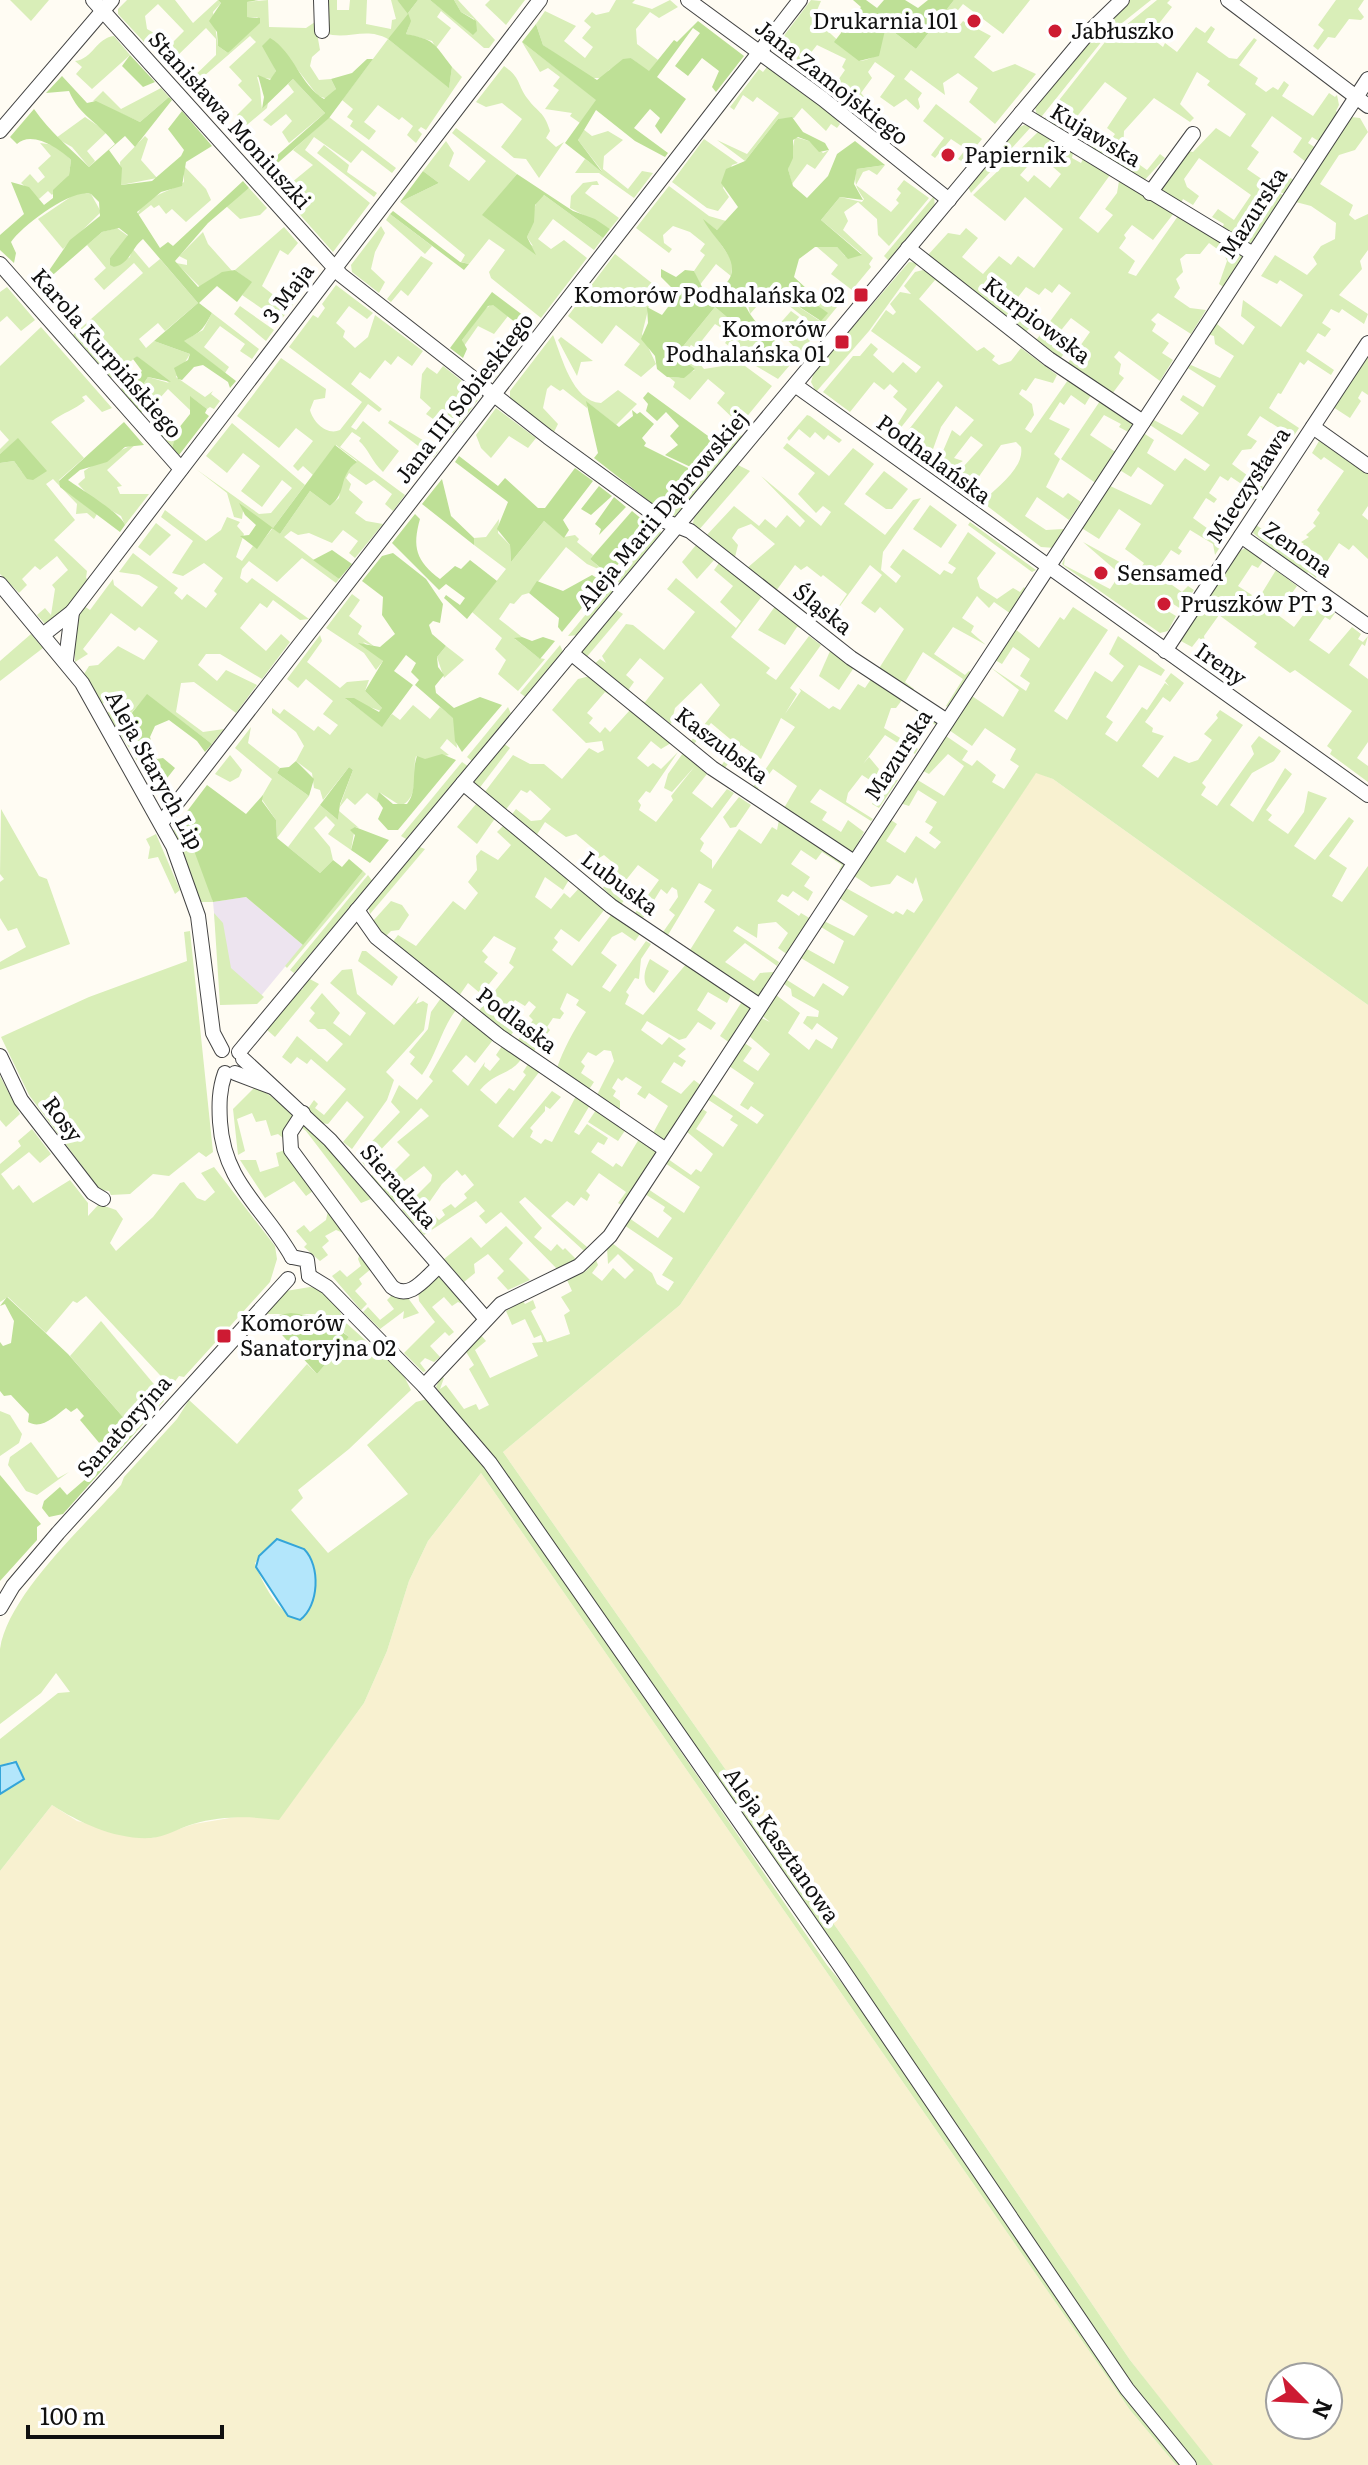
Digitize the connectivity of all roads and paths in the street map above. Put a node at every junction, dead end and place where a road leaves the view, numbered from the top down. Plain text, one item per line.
1 (321, 0) edge
2 (540, 0) edge
3 (688, 0) edge
4 (800, 0) edge
5 (1122, 0) edge
6 (1228, 0) edge
7 (102, 4) edge
8 (322, 31) dead end
9 (759, 53) junction
10 (1368, 79) edge
11 (1356, 96) junction
12 (1368, 106) edge
13 (1021, 113) junction
14 (0, 131) edge
15 (1193, 134) dead end
16 (1150, 193) junction
17 (949, 200) junction
18 (908, 248) junction
19 (1253, 254) junction
20 (0, 264) edge
21 (334, 269) junction
22 (1368, 343) edge
23 (795, 385) junction
24 (495, 394) junction
25 (1143, 422) junction
26 (1313, 427) junction
27 (1368, 466) edge
28 (181, 469) junction
29 (677, 526) junction
30 (1241, 536) junction
31 (1048, 568) junction
32 (0, 584) edge
33 (72, 612) junction
34 (1368, 626) edge
35 (44, 634) junction
36 (1165, 651) junction
37 (571, 653) junction
38 (66, 660) junction
39 (947, 721) junction
40 (463, 783) junction
41 (1368, 795) edge
42 (162, 822) junction
43 (854, 862) junction
44 (357, 910) junction
45 (760, 1006) junction
46 (222, 1050) junction
47 (241, 1055) junction
48 (0, 1056) edge
49 (230, 1073) junction
50 (272, 1087) junction
51 (303, 1113) junction
52 (666, 1150) junction
53 (103, 1199) dead end
54 (292, 1257) junction
55 (439, 1266) junction
56 (309, 1276) junction
57 (288, 1279) junction
58 (486, 1319) junction
59 (424, 1386) junction
60 (0, 1608) edge
61 (1189, 2465) edge

1 - 8 street
2 - 21 street, 3 Maja
3 - 9 street, Jana Zamojskiego
4 - 9 street, Jana III Sobieskiego
5 - 13 street, Aleja Marii Dąbrowskiej
6 - 11 street
7 - 14 street
7 - 21 street, Stanisława Moniuszki
9 - 17 street, Jana Zamojskiego
9 - 24 street, Jana III Sobieskiego
10 - 11 street, Mazurska
11 - 12 street
11 - 19 street, Mazurska
13 - 16 street, Kujawska
13 - 17 street, Aleja Marii Dąbrowskiej
15 - 16 street, Kujawska
16 - 19 street, Kujawska
17 - 18 street, Aleja Marii Dąbrowskiej
18 - 23 street, Aleja Marii Dąbrowskiej
18 - 25 street, Kurpiowska
19 - 25 street, Mazurska
20 - 28 street, Karola Kurpińskiego
21 - 24 street, Stanisława Moniuszki
21 - 28 street, 3 Maja
22 - 26 street, Mieczysława
23 - 29 street, Aleja Marii Dąbrowskiej
23 - 31 street, Podhalańska
24 - 29 street, Śląska
24 - 42 street, Jana III Sobieskiego
25 - 31 street, Mazurska
26 - 27 street
26 - 30 street, Mieczysława
28 - 33 street, 3 Maja
29 - 37 street, Aleja Marii Dąbrowskiej
29 - 39 street, Śląska
30 - 34 street, Zenona
30 - 36 street, Mieczysława
31 - 36 street, Ireny
31 - 39 street, Mazurska
32 - 35 street, Aleja Starych Lip
33 - 35 street, 3 Maja
33 - 38 street
35 - 38 street, Aleja Starych Lip
36 - 41 street, Ireny
37 - 40 street, Aleja Marii Dąbrowskiej
37 - 43 street, Kaszubska
38 - 42 street, Aleja Starych Lip
39 - 43 street, Mazurska
40 - 44 street, Aleja Marii Dąbrowskiej
40 - 45 street, Lubuska
42 - 46 street, Aleja Starych Lip
43 - 45 street, Mazurska
44 - 47 street, Aleja Marii Dąbrowskiej
44 - 52 street, Podlaska
45 - 52 street, Mazurska
46 - 47 street
46 - 49 street
47 - 49 street
47 - 50 street, Sieradzka
48 - 53 street, Rosy
49 - 50 street, Sieradzka
49 - 54 street
50 - 51 street, Sieradzka
51 - 55 street, Sieradzka
51 - 55 street
52 - 58 street, Mazurska
54 - 56 street
54 - 57 street
55 - 58 street, Sieradzka
56 - 57 street
56 - 59 street, Aleja Kasztanowa
57 - 60 street, Sanatoryjna
58 - 59 street, Mazurska
59 - 61 street, Aleja Kasztanowa

